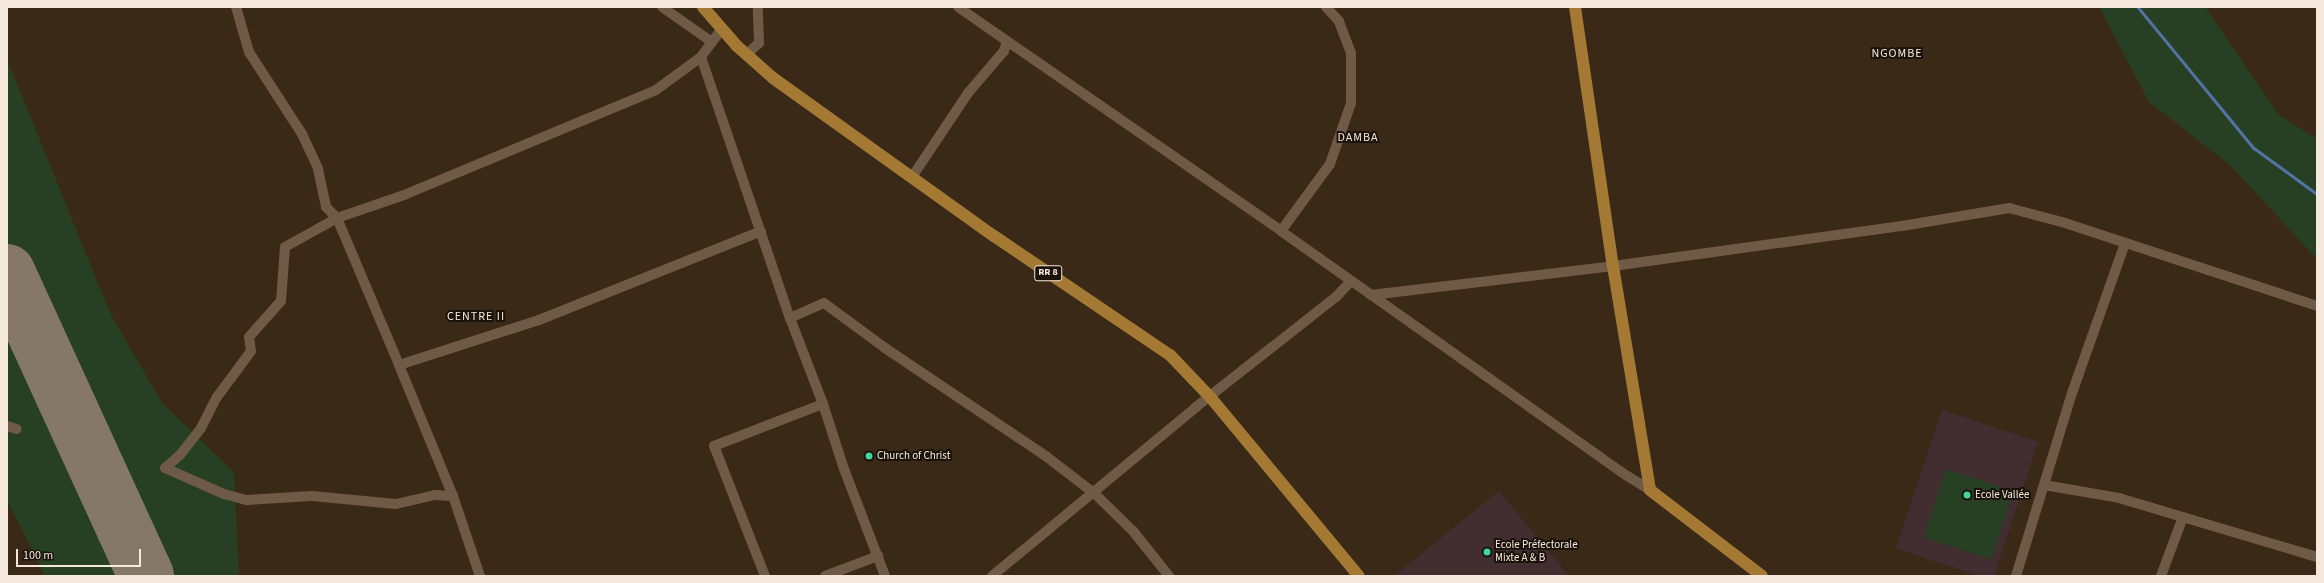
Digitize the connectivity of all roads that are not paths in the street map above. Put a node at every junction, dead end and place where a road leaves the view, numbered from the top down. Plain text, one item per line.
1 (236, 7) edge
2 (662, 7) edge
3 (703, 7) edge
4 (758, 7) edge
5 (958, 7) edge
6 (1326, 7) edge
7 (1574, 7) edge
8 (721, 30) junction
9 (1007, 41) junction
10 (712, 42) junction
11 (746, 54) junction
12 (701, 57) junction
13 (912, 177) junction
14 (337, 218) junction
15 (762, 231) junction
16 (1281, 231) junction
17 (2126, 243) junction
18 (1612, 266) junction
19 (1350, 282) junction
20 (1371, 295) junction
21 (2317, 306) edge
22 (790, 318) junction
23 (399, 365) junction
24 (1211, 398) junction
25 (823, 404) junction
26 (7, 426) edge
27 (17, 429) dead end
28 (2044, 485) junction
29 (1650, 490) junction
30 (1094, 493) junction
31 (453, 496) junction
32 (2183, 517) junction
33 (878, 556) junction
34 (2317, 558) edge
35 (480, 576) edge
36 (765, 576) edge
37 (825, 576) edge
38 (885, 576) edge
39 (992, 576) edge
40 (1169, 576) edge
41 (1359, 576) edge
42 (1762, 576) edge
43 (2016, 576) edge
44 (2160, 576) edge

1 - 14 street
2 - 10 street
3 - 8 main road, RR 8
4 - 11 street
5 - 9 street
6 - 16 street
7 - 18 main road
8 - 10 street
8 - 11 main road, RR 8
9 - 13 street
9 - 16 street
10 - 12 street
11 - 13 main road, RR 8
12 - 14 street
12 - 15 street
13 - 24 main road, RR 8
14 - 23 street
14 - 31 street
15 - 22 street
15 - 23 street
16 - 19 street
17 - 18 street
17 - 21 street
17 - 28 street
18 - 20 street
18 - 29 main road
19 - 20 street
19 - 24 street
20 - 29 street
22 - 25 street
22 - 30 street
23 - 31 street
24 - 30 street
24 - 41 main road, RR 8
25 - 33 street
25 - 36 street
26 - 27 street
28 - 32 street
28 - 43 street
29 - 42 main road
30 - 39 street
30 - 40 street
31 - 35 street
32 - 34 street
32 - 44 street
33 - 37 street
33 - 38 street

